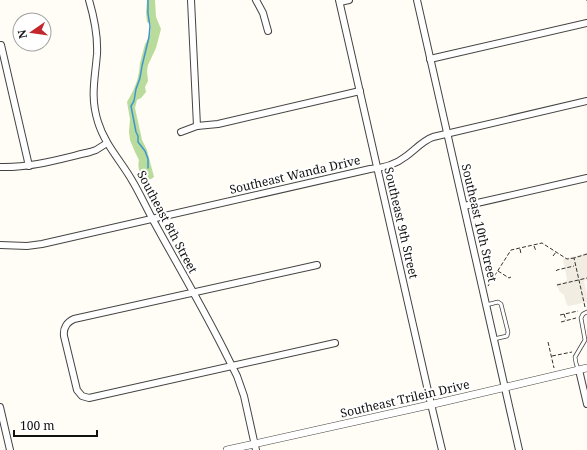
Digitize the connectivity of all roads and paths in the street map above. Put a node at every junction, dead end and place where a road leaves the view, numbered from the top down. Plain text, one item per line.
1 (89, 0) edge
2 (191, 0) edge
3 (256, 0) edge
4 (349, 0) edge
5 (417, 0) edge
6 (339, 1) edge
7 (587, 23) edge
8 (268, 31) dead end
9 (1, 45) edge
10 (430, 59) junction
11 (360, 91) junction
12 (587, 101) edge
13 (197, 126) junction
14 (181, 132) dead end
15 (447, 134) junction
16 (107, 143) junction
17 (29, 166) junction
18 (0, 167) edge
19 (377, 168) junction
20 (587, 178) edge
21 (464, 206) junction
22 (152, 219) junction
23 (0, 245) edge
24 (534, 245) junction
25 (520, 248) junction
26 (536, 251) dead end
27 (556, 252) junction
28 (521, 254) dead end
29 (587, 254) edge
30 (553, 256) dead end
31 (574, 258) junction
32 (317, 264) dead end
33 (576, 266) junction
34 (498, 270) junction
35 (556, 271) dead end
36 (511, 277) dead end
37 (587, 278) edge
38 (579, 280) junction
39 (557, 285) dead end
40 (488, 286) dead end
41 (193, 292) junction
42 (486, 305) junction
43 (585, 307) dead end
44 (578, 310) dead end
45 (587, 312) edge
46 (564, 314) junction
47 (560, 315) dead end
48 (576, 318) dead end
49 (566, 321) junction
50 (561, 322) dead end
51 (587, 326) edge
52 (582, 327) junction
53 (494, 339) junction
54 (586, 340) edge
55 (548, 342) dead end
56 (335, 343) dead end
57 (572, 352) dead end
58 (552, 357) junction
59 (232, 366) junction
60 (554, 368) dead end
61 (587, 368) edge
62 (579, 370) junction
63 (505, 387) junction
64 (431, 404) junction
65 (587, 404) edge
66 (0, 407) edge
67 (256, 447) edge
68 (10, 450) edge
69 (227, 450) edge
70 (442, 450) edge
71 (519, 450) edge

1 - 16 street, Southeast 8th Street
2 - 13 street
3 - 8 street
4 - 6 street
5 - 10 street, Southeast 10th Street
6 - 11 street, Southeast 9th Street
7 - 10 street
9 - 17 street
10 - 15 street, Southeast 10th Street
11 - 13 street
11 - 19 street, Southeast 9th Street
12 - 15 street, Southeast Wanda Drive
13 - 14 street
15 - 19 street, Southeast Wanda Drive
15 - 21 street, Southeast 10th Street
16 - 17 street
16 - 22 street, Southeast 8th Street
17 - 18 street
19 - 22 street, Southeast Wanda Drive
19 - 64 street, Southeast 9th Street
20 - 21 street
21 - 42 street, Southeast 10th Street
22 - 23 street, Southeast Wanda Drive
22 - 41 street, Southeast 8th Street
24 - 25 path
24 - 26 path
24 - 27 path
25 - 28 path
25 - 34 path
27 - 30 path
27 - 31 path
29 - 31 path
31 - 33 path
32 - 41 street
33 - 35 path
33 - 38 path
34 - 36 path
34 - 40 path
37 - 38 path
38 - 39 path
38 - 43 path
41 - 59 street, Southeast 8th Street
41 - 59 street
42 - 53 street, Southeast 10th Street
42 - 53 lane
44 - 46 path
45 - 52 lane
46 - 47 path
46 - 49 path
48 - 49 path
49 - 50 path
51 - 52 lane
52 - 54 lane
53 - 63 street, Southeast 10th Street
54 - 62 lane
55 - 58 path
56 - 59 street
57 - 58 path
58 - 60 path
59 - 67 street, Southeast 8th Street
61 - 62 street, Southeast Trilein Drive
62 - 63 street, Southeast Trilein Drive
62 - 65 street
63 - 64 street, Southeast Trilein Drive
63 - 71 street, Southeast 10th Street
64 - 67 street, Southeast Trilein Drive
64 - 70 street, Southeast 9th Street
66 - 68 street
67 - 69 street, Southeast Trilein Drive

